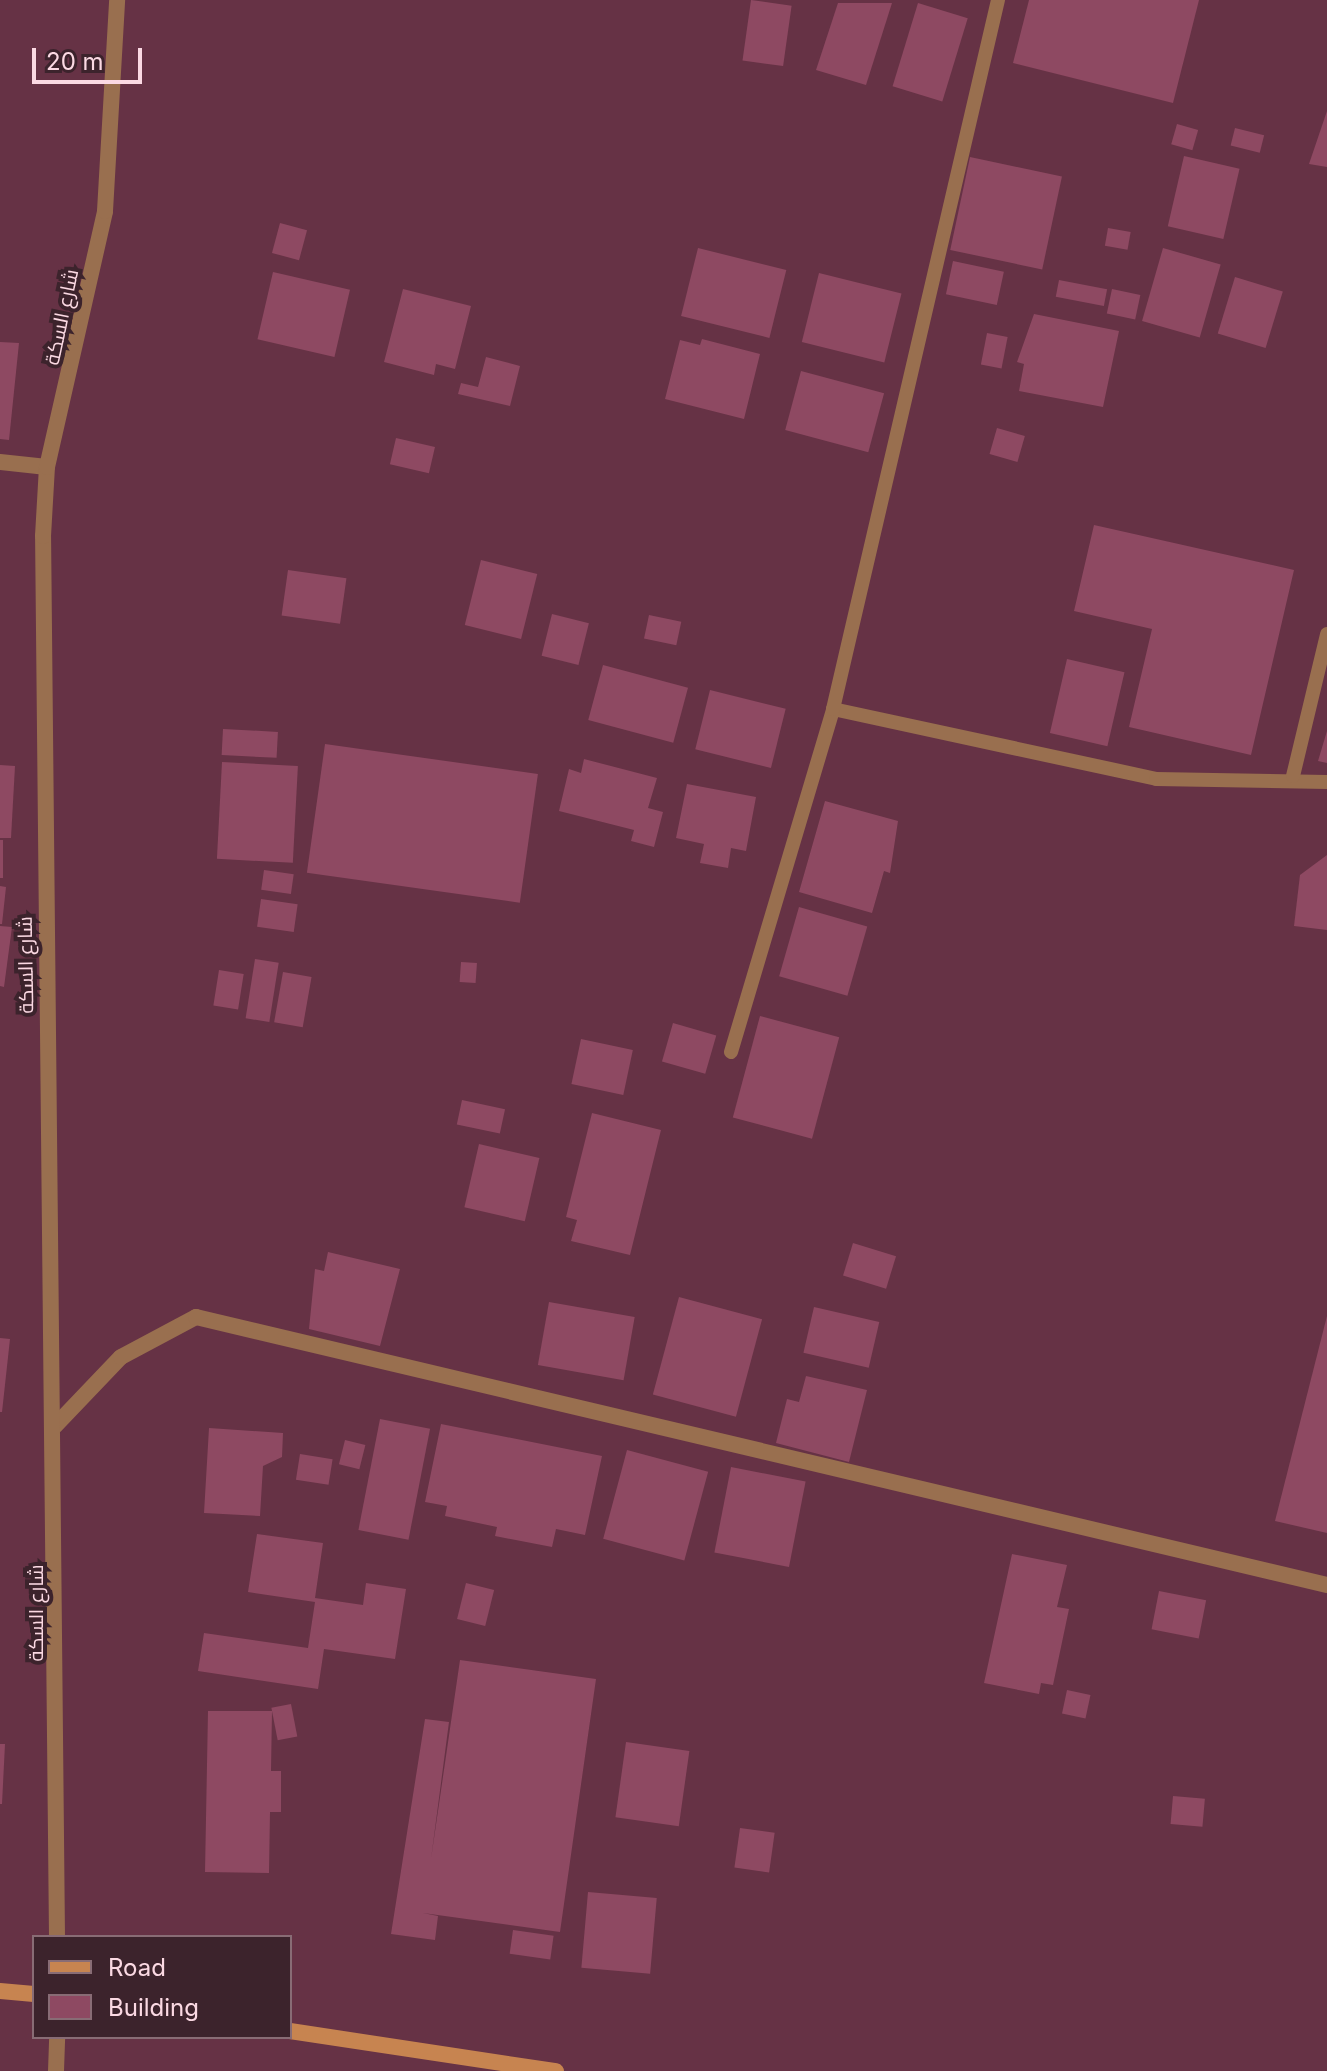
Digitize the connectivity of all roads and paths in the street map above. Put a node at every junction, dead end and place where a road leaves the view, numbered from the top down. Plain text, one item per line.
1 (117, 0) edge
2 (998, 0) edge
3 (0, 462) edge
4 (47, 467) junction
5 (1327, 634) edge
6 (833, 709) junction
7 (1293, 776) junction
8 (1327, 782) edge
9 (731, 1052) dead end
10 (55, 1426) junction
11 (1327, 1585) edge
12 (57, 1935) edge
13 (0, 1991) edge
14 (32, 1994) edge
15 (292, 2031) edge
16 (57, 2039) edge
17 (56, 2071) edge
18 (556, 2071) edge

1 - 4 street, شارع السكة
2 - 6 lane
3 - 4 street
4 - 10 street, شارع السكة
5 - 7 lane
6 - 7 lane
6 - 9 lane
7 - 8 lane
10 - 11 street
10 - 12 street, شارع السكة
13 - 14 main road
15 - 18 main road
16 - 17 street

